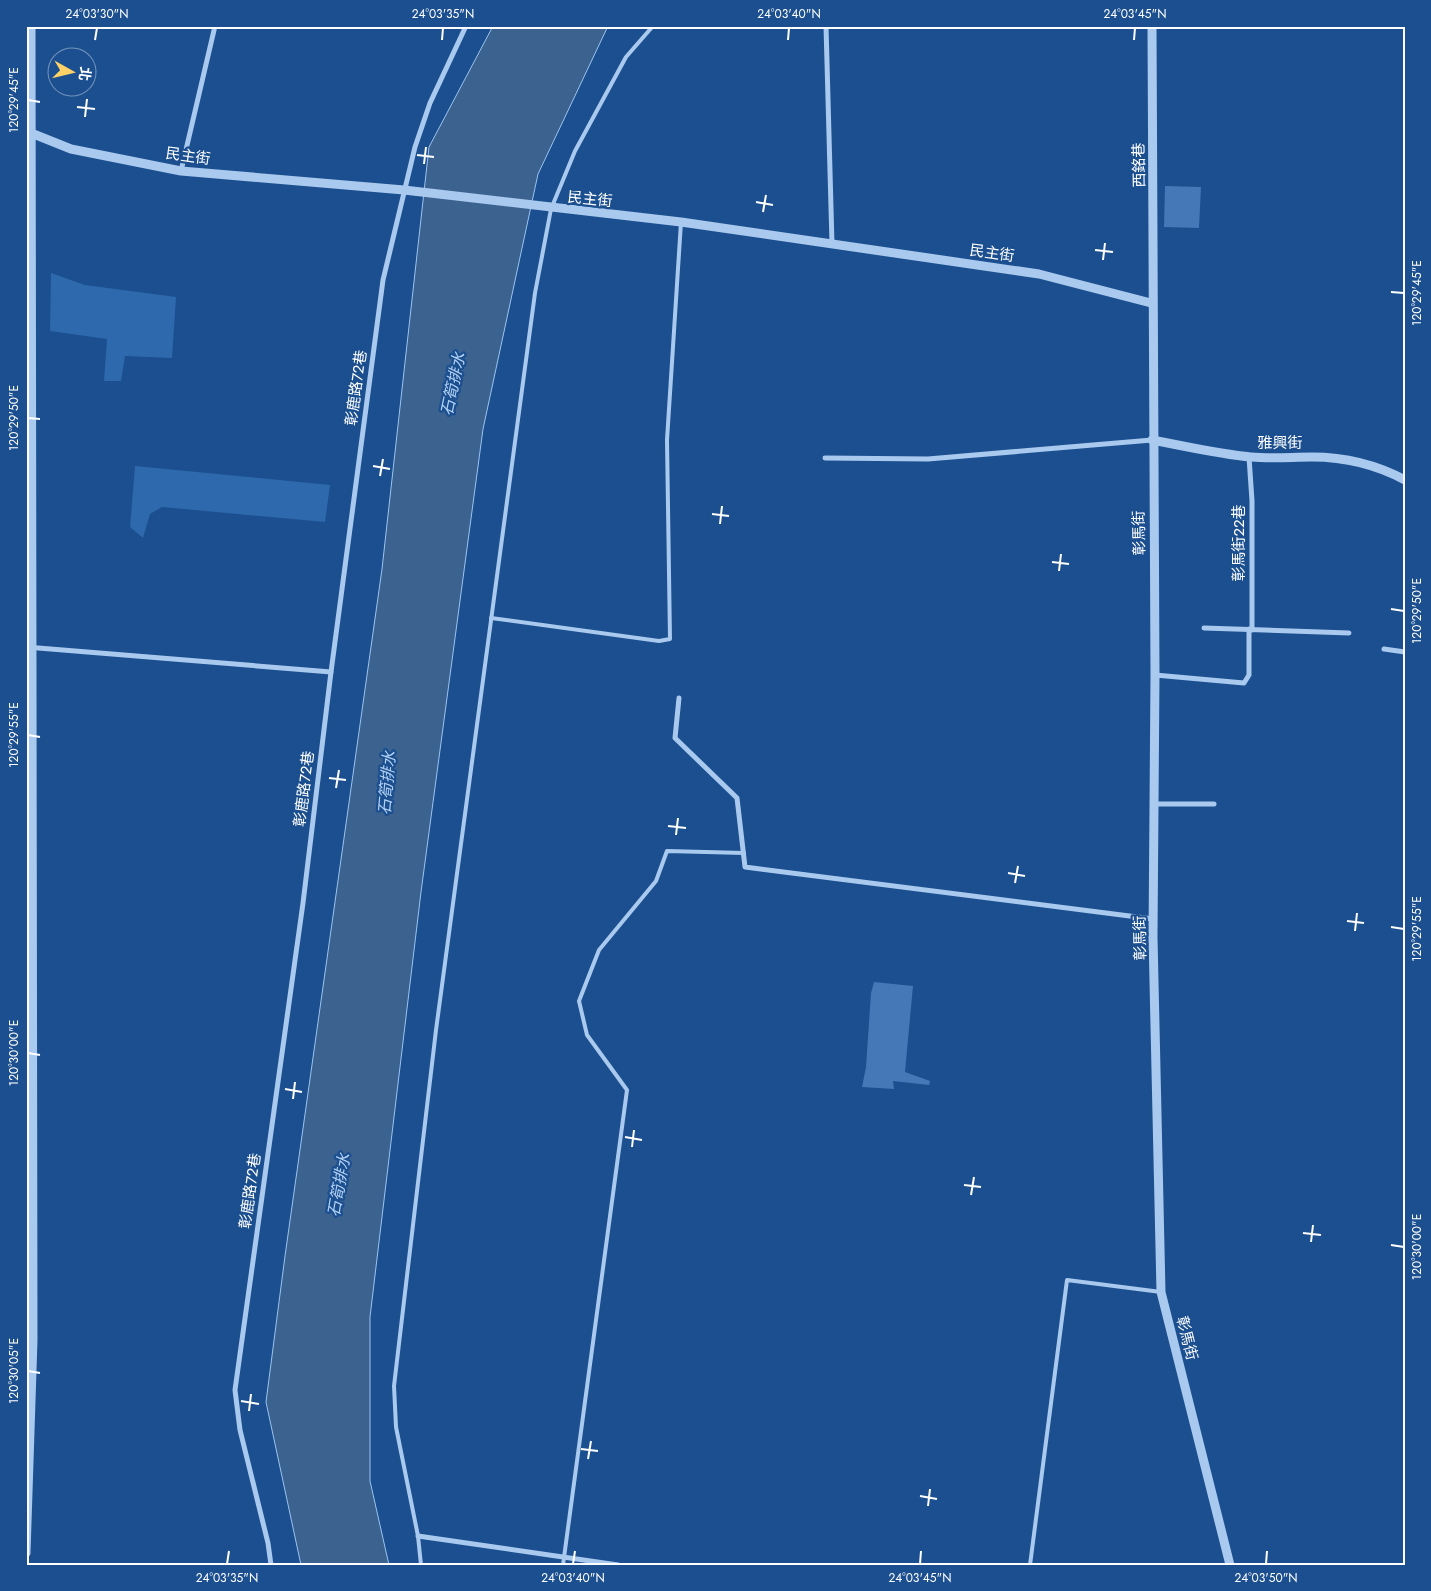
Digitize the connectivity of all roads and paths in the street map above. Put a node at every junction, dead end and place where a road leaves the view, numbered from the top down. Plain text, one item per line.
1 (31, 26) edge
2 (215, 26) edge
3 (466, 26) edge
4 (653, 26) edge
5 (826, 26) edge
6 (1152, 26) edge
7 (1170, 26) edge
8 (28, 131) edge
9 (181, 171) junction
10 (404, 190) junction
11 (551, 209) junction
12 (681, 222) junction
13 (832, 244) junction
14 (1151, 303) junction
15 (1152, 440) junction
16 (1250, 457) junction
17 (825, 458) dead end
18 (1405, 480) edge
19 (491, 618) junction
20 (1204, 628) dead end
21 (1250, 630) junction
22 (1349, 633) dead end
23 (29, 647) edge
24 (1384, 649) dead end
25 (1405, 652) edge
26 (330, 672) junction
27 (1154, 675) junction
28 (679, 698) dead end
29 (1154, 804) junction
30 (1214, 804) dead end
31 (744, 853) junction
32 (29, 877) edge
33 (1153, 919) junction
34 (1161, 1292) junction
35 (29, 1341) edge
36 (418, 1536) junction
37 (26, 1552) edge
38 (564, 1557) junction
39 (271, 1565) edge
40 (421, 1565) edge
41 (563, 1565) edge
42 (618, 1565) edge
43 (1030, 1565) edge
44 (1230, 1565) edge

1 - 8 street
2 - 9 street
3 - 10 street, 彰鹿路72巷
4 - 11 lane
5 - 13 street
6 - 7 street
6 - 14 street, 西銘巷
8 - 9 street, 民主街
8 - 23 street
9 - 10 street, 民主街
10 - 11 street, 民主街
10 - 26 street, 彰鹿路72巷
11 - 12 street, 民主街
11 - 19 lane
12 - 13 street, 民主街
12 - 19 lane
13 - 14 street, 民主街
14 - 15 street, 彰馬街
15 - 16 street, 雅興街
15 - 17 street
15 - 27 street, 彰馬街
16 - 18 street, 雅興街
16 - 21 street, 彰馬街22巷
19 - 36 lane
20 - 21 street
21 - 22 street
21 - 27 street, 彰馬街22巷
23 - 26 street
23 - 32 street
24 - 25 street
26 - 39 street, 彰鹿路72巷
27 - 29 street, 彰馬街
28 - 31 street
29 - 30 street
29 - 33 street, 彰馬街
31 - 33 street
31 - 38 lane
32 - 35 street
33 - 34 street, 彰馬街
34 - 43 lane
34 - 44 street, 彰馬街
35 - 37 street
36 - 38 street
36 - 40 lane
38 - 41 lane
38 - 42 street

